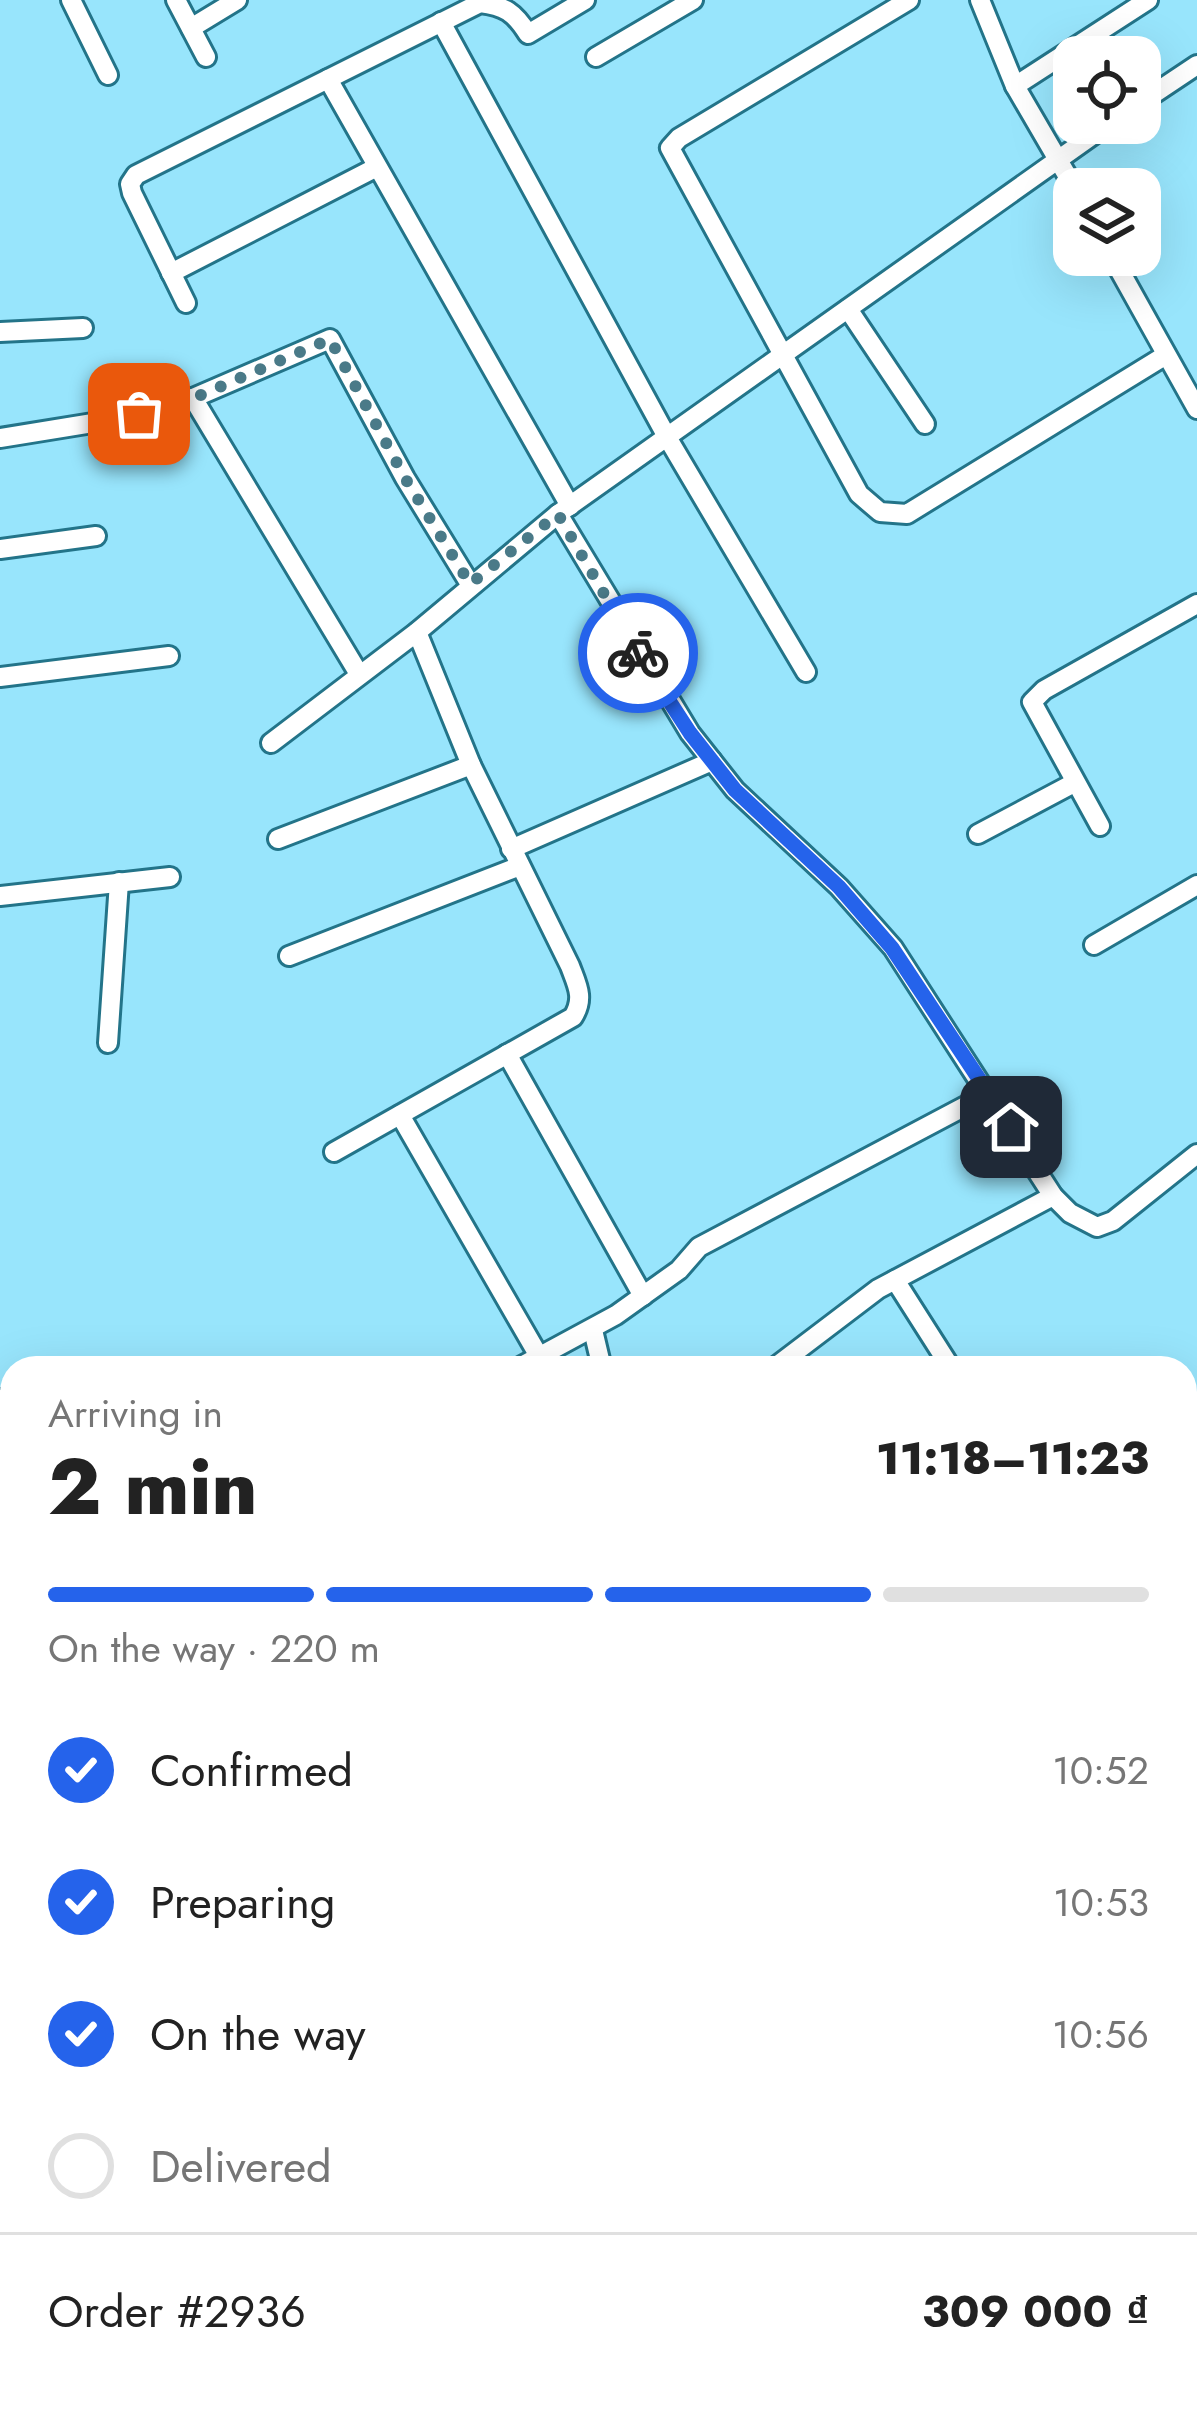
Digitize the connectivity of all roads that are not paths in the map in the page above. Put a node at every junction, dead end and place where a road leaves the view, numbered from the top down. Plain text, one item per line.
1 (71, 0) edge
2 (176, 0) edge
3 (237, 0) edge
4 (585, 0) edge
5 (693, 0) edge
6 (909, 0) edge
7 (980, 0) edge
8 (1148, 0) edge
9 (479, 1) edge
10 (441, 22) junction
11 (191, 28) junction
12 (206, 57) dead end
13 (596, 57) dead end
14 (1197, 65) edge
15 (108, 75) dead end
16 (328, 79) junction
17 (1015, 86) junction
18 (1161, 89) edge
19 (1079, 144) edge
20 (1058, 158) junction
21 (377, 166) junction
22 (1063, 168) edge
23 (171, 273) junction
24 (1123, 276) edge
25 (186, 303) dead end
26 (848, 309) junction
27 (83, 328) dead end
28 (0, 332) edge
29 (1166, 355) junction
30 (782, 358) junction
31 (194, 398) junction
32 (1197, 409) edge
33 (925, 424) dead end
34 (668, 437) junction
35 (0, 438) edge
36 (564, 510) junction
37 (96, 536) dead end
38 (0, 549) edge
39 (470, 584) junction
40 (1197, 604) edge
41 (417, 632) junction
42 (169, 656) dead end
43 (806, 672) dead end
44 (359, 674) junction
45 (0, 676) edge
46 (271, 743) dead end
47 (712, 761) junction
48 (471, 765) junction
49 (1075, 783) junction
50 (1100, 826) dead end
51 (978, 834) dead end
52 (278, 839) dead end
53 (515, 857) junction
54 (170, 877) dead end
55 (119, 883) junction
56 (1197, 885) edge
57 (0, 896) edge
58 (1094, 945) dead end
59 (289, 956) dead end
60 (108, 1043) dead end
61 (507, 1054) junction
62 (990, 1093) junction
63 (400, 1115) junction
64 (334, 1152) dead end
65 (1197, 1154) edge
66 (1053, 1196) junction
67 (895, 1280) junction
68 (643, 1296) junction
69 (593, 1330) junction
70 (539, 1356) edge
71 (544, 1356) edge
72 (599, 1356) edge
73 (790, 1356) edge
74 (943, 1356) edge

1 - 15 street
2 - 11 street
3 - 11 street
4 - 9 street
5 - 13 street
6 - 30 street
7 - 17 street
8 - 17 street
9 - 10 street
10 - 16 street
10 - 34 street
11 - 12 street
14 - 18 street
16 - 21 street
16 - 23 street
17 - 20 street
19 - 20 street
20 - 22 street
20 - 26 street
21 - 23 street
21 - 36 street
23 - 25 street
24 - 29 street
26 - 30 street
26 - 33 street
27 - 28 street
29 - 30 street
29 - 32 street
30 - 34 street
31 - 35 street
31 - 39 street
31 - 44 street
34 - 36 street
34 - 43 street
36 - 39 street
36 - 47 street
37 - 38 street
39 - 41 street
40 - 49 street
41 - 44 street
41 - 48 street
42 - 45 street
44 - 46 street
47 - 53 street
47 - 62 street
48 - 52 street
48 - 53 street
49 - 50 street
49 - 51 street
53 - 59 street
53 - 61 street
54 - 55 street
55 - 57 street
55 - 60 street
56 - 58 street
61 - 63 street
61 - 68 street
62 - 66 street
62 - 68 street
63 - 64 street
63 - 70 street
65 - 66 street
66 - 67 street
67 - 73 street
67 - 74 street
68 - 69 street
69 - 71 street
69 - 72 street

